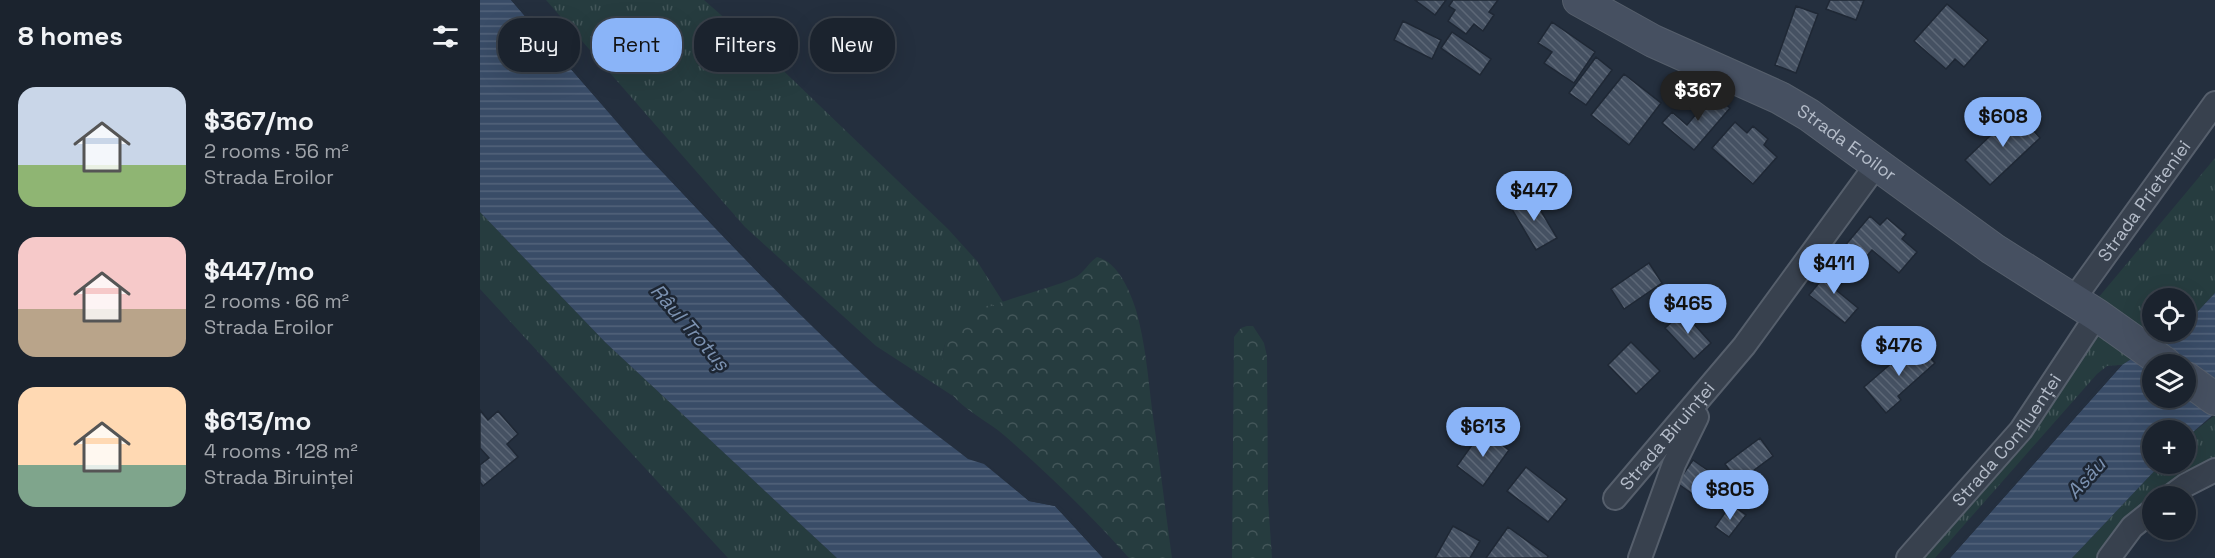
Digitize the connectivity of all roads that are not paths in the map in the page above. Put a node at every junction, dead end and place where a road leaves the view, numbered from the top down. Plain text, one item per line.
1 (1579, 0) edge
2 (2215, 103) edge
3 (1877, 164) junction
4 (2085, 308) junction
5 (2152, 354) edge
6 (1719, 376) junction
7 (2196, 385) edge
8 (2215, 399) edge
9 (2215, 470) edge
10 (2185, 486) edge
11 (1615, 498) dead end
12 (2142, 519) edge
13 (1640, 558) edge
14 (1908, 558) edge
15 (2109, 558) edge

1 - 3 main road, Strada Eroilor
2 - 4 street, Strada Prieteniei
3 - 4 main road, Strada Eroilor
3 - 6 street, Strada Biruinței
4 - 5 main road, Strada Eroilor
4 - 14 street, Strada Confluenței
6 - 11 street, Strada Biruinței
6 - 13 street, Strada Biruinței
7 - 8 main road
9 - 10 street
12 - 15 street

